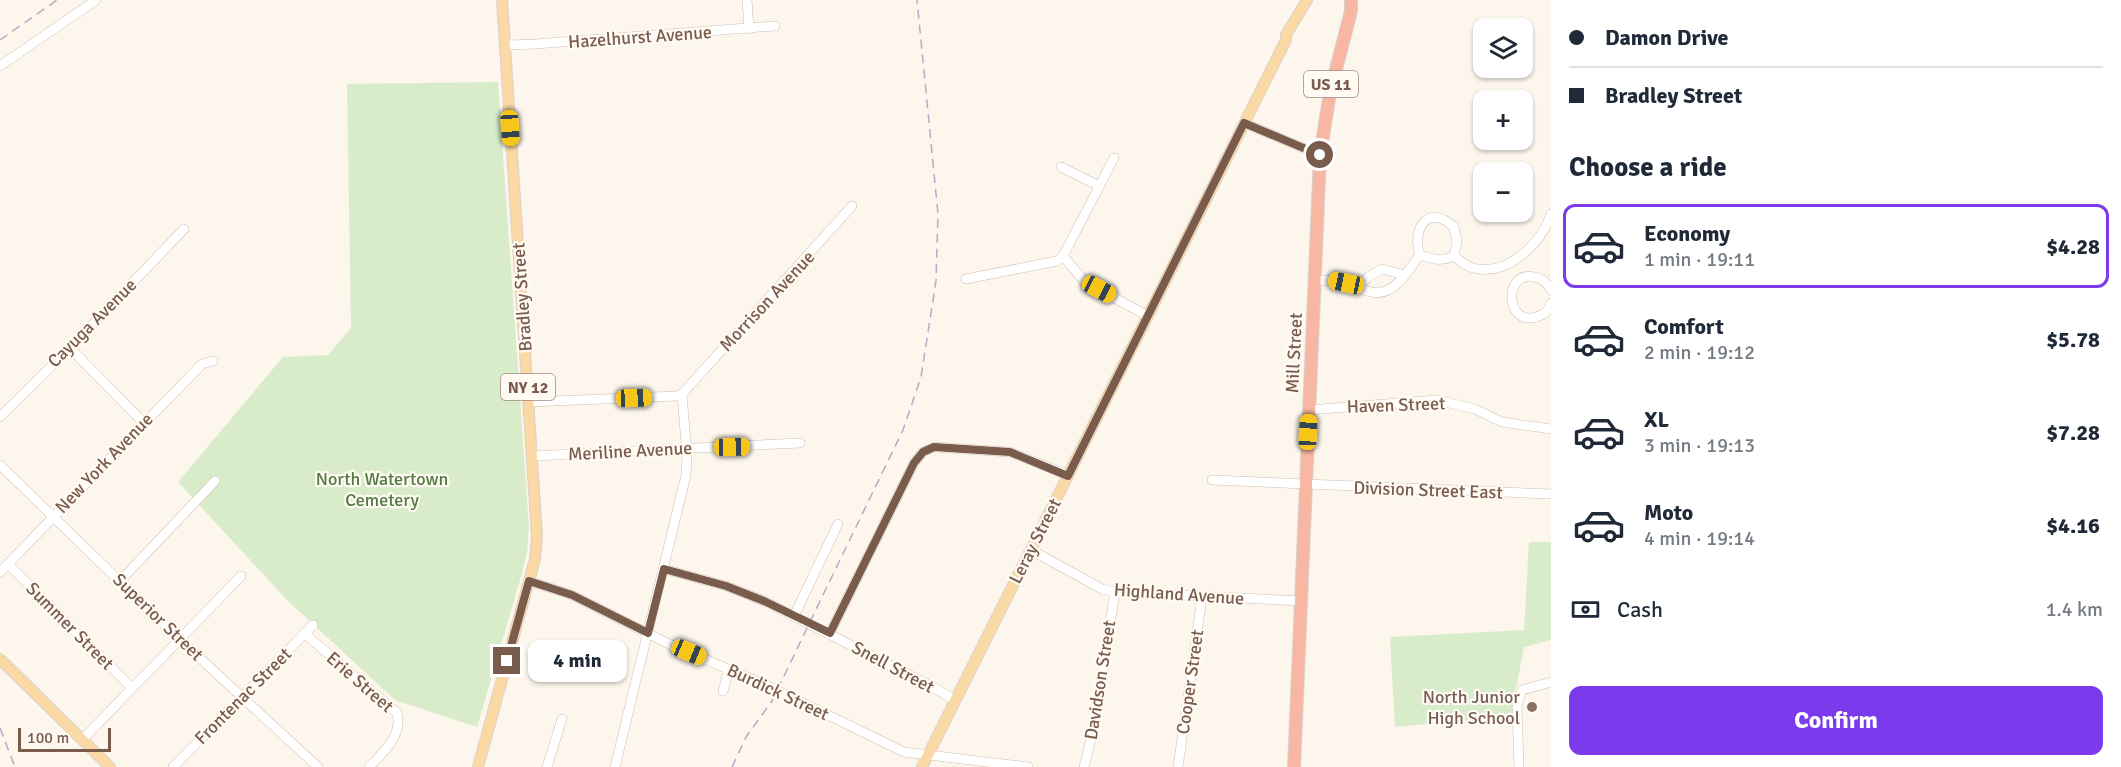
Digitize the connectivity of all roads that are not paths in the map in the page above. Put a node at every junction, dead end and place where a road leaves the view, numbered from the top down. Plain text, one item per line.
1 (96, 0) edge
2 (502, 0) edge
3 (747, 0) edge
4 (1307, 0) edge
5 (1314, 0) edge
6 (1346, 0) edge
7 (1351, 0) edge
8 (1349, 15) junction
9 (775, 26) dead end
10 (749, 29) junction
11 (1286, 40) junction
12 (505, 45) junction
13 (0, 66) edge
14 (1244, 123) junction
15 (1320, 155) junction
16 (1114, 158) dead end
17 (1061, 167) dead end
18 (1099, 186) junction
19 (852, 206) dead end
20 (1551, 214) edge
21 (184, 229) dead end
22 (1420, 255) junction
23 (1063, 256) junction
24 (1454, 256) junction
25 (1512, 262) junction
26 (1405, 275) junction
27 (1521, 278) junction
28 (966, 279) dead end
29 (1315, 280) junction
30 (1358, 288) junction
31 (1551, 290) edge
32 (1551, 303) edge
33 (1148, 316) junction
34 (70, 348) junction
35 (213, 362) dead end
36 (682, 394) junction
37 (529, 402) junction
38 (1309, 410) junction
39 (0, 417) edge
40 (144, 423) junction
41 (1551, 429) edge
42 (800, 443) dead end
43 (686, 448) junction
44 (533, 456) junction
45 (0, 465) edge
46 (1068, 476) junction
47 (1212, 480) dead end
48 (215, 481) dead end
49 (1306, 484) junction
50 (1551, 494) edge
51 (53, 516) junction
52 (838, 524) dead end
53 (1031, 550) junction
54 (8, 564) junction
55 (664, 569) junction
56 (0, 572) edge
57 (241, 576) dead end
58 (120, 581) junction
59 (529, 581) junction
60 (1115, 592) junction
61 (1202, 597) junction
62 (1301, 601) junction
63 (794, 616) junction
64 (313, 625) dead end
65 (304, 633) junction
66 (648, 633) junction
67 (830, 633) junction
68 (179, 639) junction
69 (0, 659) edge
70 (729, 669) junction
71 (1551, 682) edge
72 (132, 688) junction
73 (723, 691) dead end
74 (242, 696) junction
75 (955, 700) junction
76 (562, 719) dead end
77 (82, 740) junction
78 (928, 755) junction
79 (1007, 766) edge
80 (110, 767) edge
81 (173, 767) edge
82 (318, 767) edge
83 (369, 767) edge
84 (478, 767) edge
85 (547, 767) edge
86 (615, 767) edge
87 (922, 767) edge
88 (1028, 767) edge
89 (1084, 767) edge
90 (1178, 767) edge
91 (1294, 767) edge
92 (1520, 767) edge

1 - 13 street
2 - 12 main road, Bradley Street / NY 12
3 - 10 street
4 - 11 main road
5 - 11 main road
6 - 8 highway, Mill Street
7 - 8 highway, Mill Street / US 11
8 - 15 highway, Mill Street / US 11
9 - 10 street, Hazelhurst Avenue
10 - 12 street, Hazelhurst Avenue
11 - 14 main road, Leray Street
12 - 37 main road, Bradley Street / NY 12
14 - 15 street
14 - 33 main road, Leray Street
15 - 29 highway, Mill Street / US 11
16 - 18 street
17 - 18 street
18 - 23 street
19 - 36 street, Morrison Avenue
20 - 25 street
21 - 34 street, Cayuga Avenue
22 - 24 street
22 - 24 street
22 - 26 street
23 - 28 street
23 - 33 street
24 - 25 street
25 - 27 street
26 - 30 street
26 - 30 street
27 - 31 street
27 - 32 street
29 - 30 street
29 - 38 highway, Mill Street / US 11
33 - 46 main road, Leray Street
34 - 39 street, Cayuga Avenue
34 - 40 street
35 - 40 street, New York Avenue
36 - 37 street
36 - 43 street
37 - 44 main road, Bradley Street / NY 12
38 - 41 street, Haven Street
38 - 49 highway, Mill Street / US 11
40 - 51 street, New York Avenue
42 - 43 street, Meriline Avenue
43 - 44 street, Meriline Avenue
43 - 55 street
44 - 59 main road, Bradley Street / NY 12
45 - 51 street, Superior Street
46 - 53 main road, Leray Street
46 - 67 street
47 - 49 street, Division Street East
48 - 58 street
49 - 50 street, Division Street East
49 - 62 highway, Mill Street / US 11
51 - 54 street, New York Avenue
51 - 58 street, Superior Street
52 - 63 street
53 - 60 street, Highland Avenue
53 - 75 main road, Leray Street
54 - 56 street, New York Avenue
54 - 72 street, Summer Street
55 - 63 street, Snell Street
55 - 66 street
57 - 68 street
58 - 68 street, Superior Street
59 - 66 street, Burdick Street
59 - 84 main road, Bradley Street / NY 12
60 - 61 street, Highland Avenue
60 - 89 street, Davidson Street
61 - 62 street, Highland Avenue
61 - 90 street, Cooper Street
62 - 91 highway, Mill Street / US 11
63 - 67 street, Snell Street
64 - 65 street, Frontenac Street
65 - 74 street, Frontenac Street
65 - 83 street, Erie Street
66 - 70 street, Burdick Street
66 - 86 street
67 - 75 street, Snell Street
68 - 72 street
68 - 74 street, Superior Street
69 - 77 main road
70 - 73 street
70 - 78 street, Burdick Street
71 - 92 street
72 - 77 street
74 - 81 street, Frontenac Street
74 - 82 street, Superior Street
75 - 78 main road, Leray Street
76 - 85 street
77 - 80 main road
78 - 79 street, Burdick Street
78 - 87 main road, Leray Street
79 - 88 street, Burdick Street

